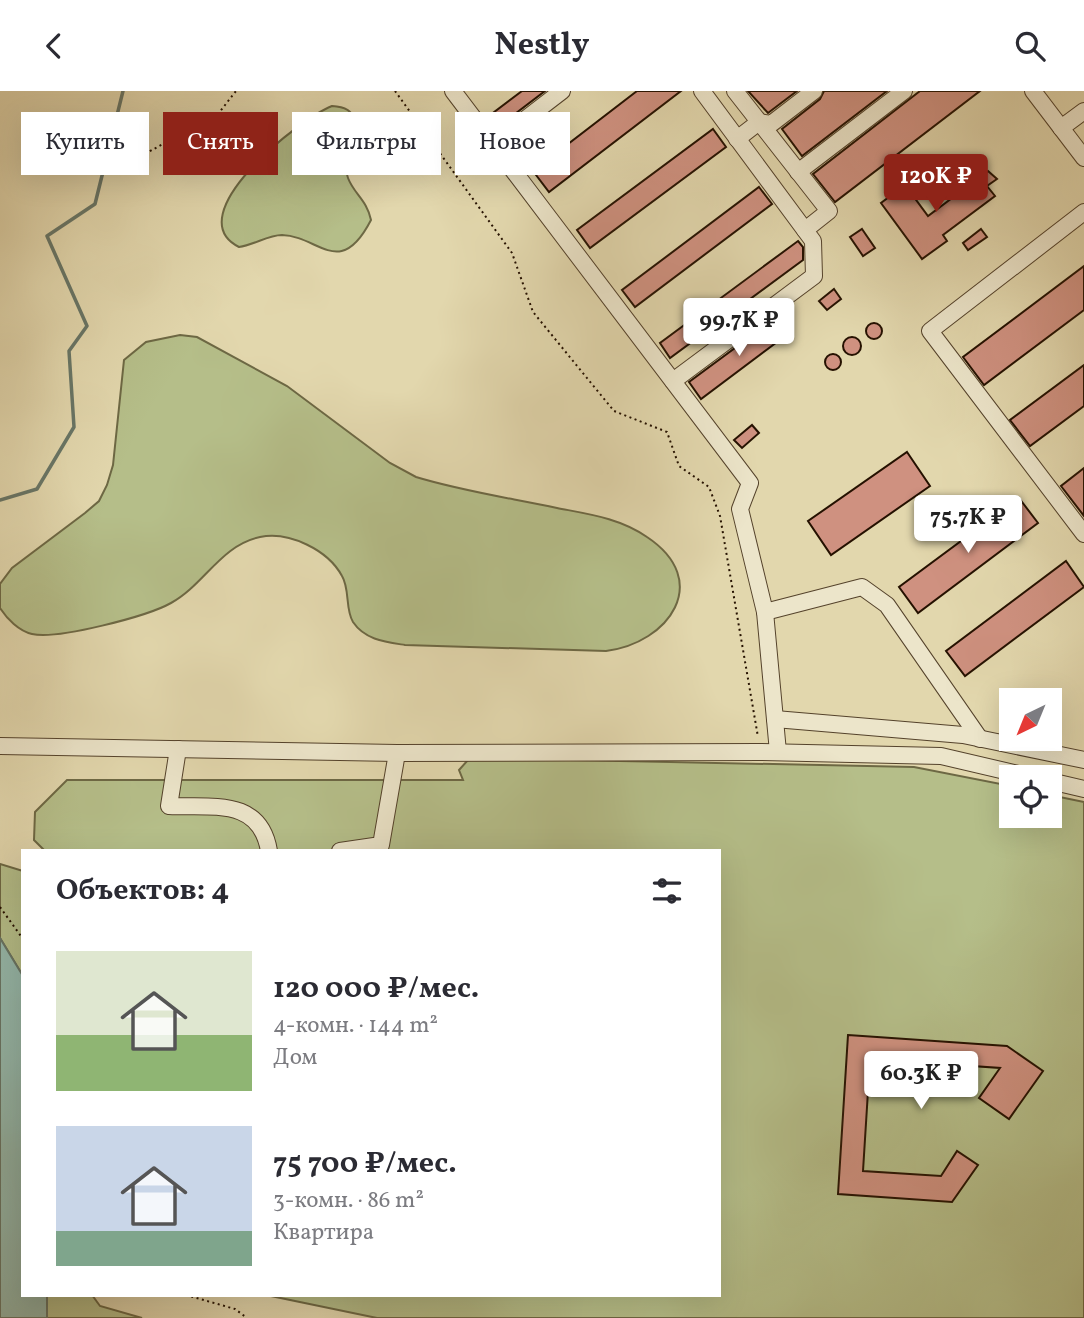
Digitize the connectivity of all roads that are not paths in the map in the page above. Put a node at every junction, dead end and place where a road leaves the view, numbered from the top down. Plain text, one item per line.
1 (453, 91) edge
2 (562, 91) edge
3 (702, 91) edge
4 (734, 91) edge
5 (814, 91) edge
6 (904, 91) edge
7 (1033, 91) edge
8 (1084, 111) edge
9 (469, 112) edge
10 (535, 112) edge
11 (759, 122) junction
12 (1060, 128) junction
13 (737, 139) junction
14 (1084, 158) edge
15 (798, 172) junction
16 (517, 175) edge
17 (1084, 212) edge
18 (805, 230) junction
19 (673, 381) junction
20 (1084, 534) edge
21 (765, 612) junction
22 (775, 719) junction
23 (980, 739) junction
24 (0, 746) edge
25 (178, 750) junction
26 (778, 752) junction
27 (397, 753) junction
28 (1084, 760) edge
29 (999, 770) edge
30 (1062, 784) edge
31 (1084, 789) edge
32 (269, 849) edge
33 (354, 849) edge

1 - 9 street
2 - 10 street
3 - 13 street
4 - 11 street
5 - 11 street
6 - 15 street
7 - 12 street
8 - 12 street
11 - 13 street
11 - 15 street
12 - 14 street
13 - 18 street
15 - 18 street
16 - 19 street
17 - 20 street
18 - 19 street
19 - 21 street
21 - 22 street
21 - 23 street
22 - 23 street
22 - 26 street
23 - 28 street
24 - 25 street
25 - 27 street
25 - 32 street
26 - 27 street
26 - 29 street
27 - 33 street
30 - 31 street

